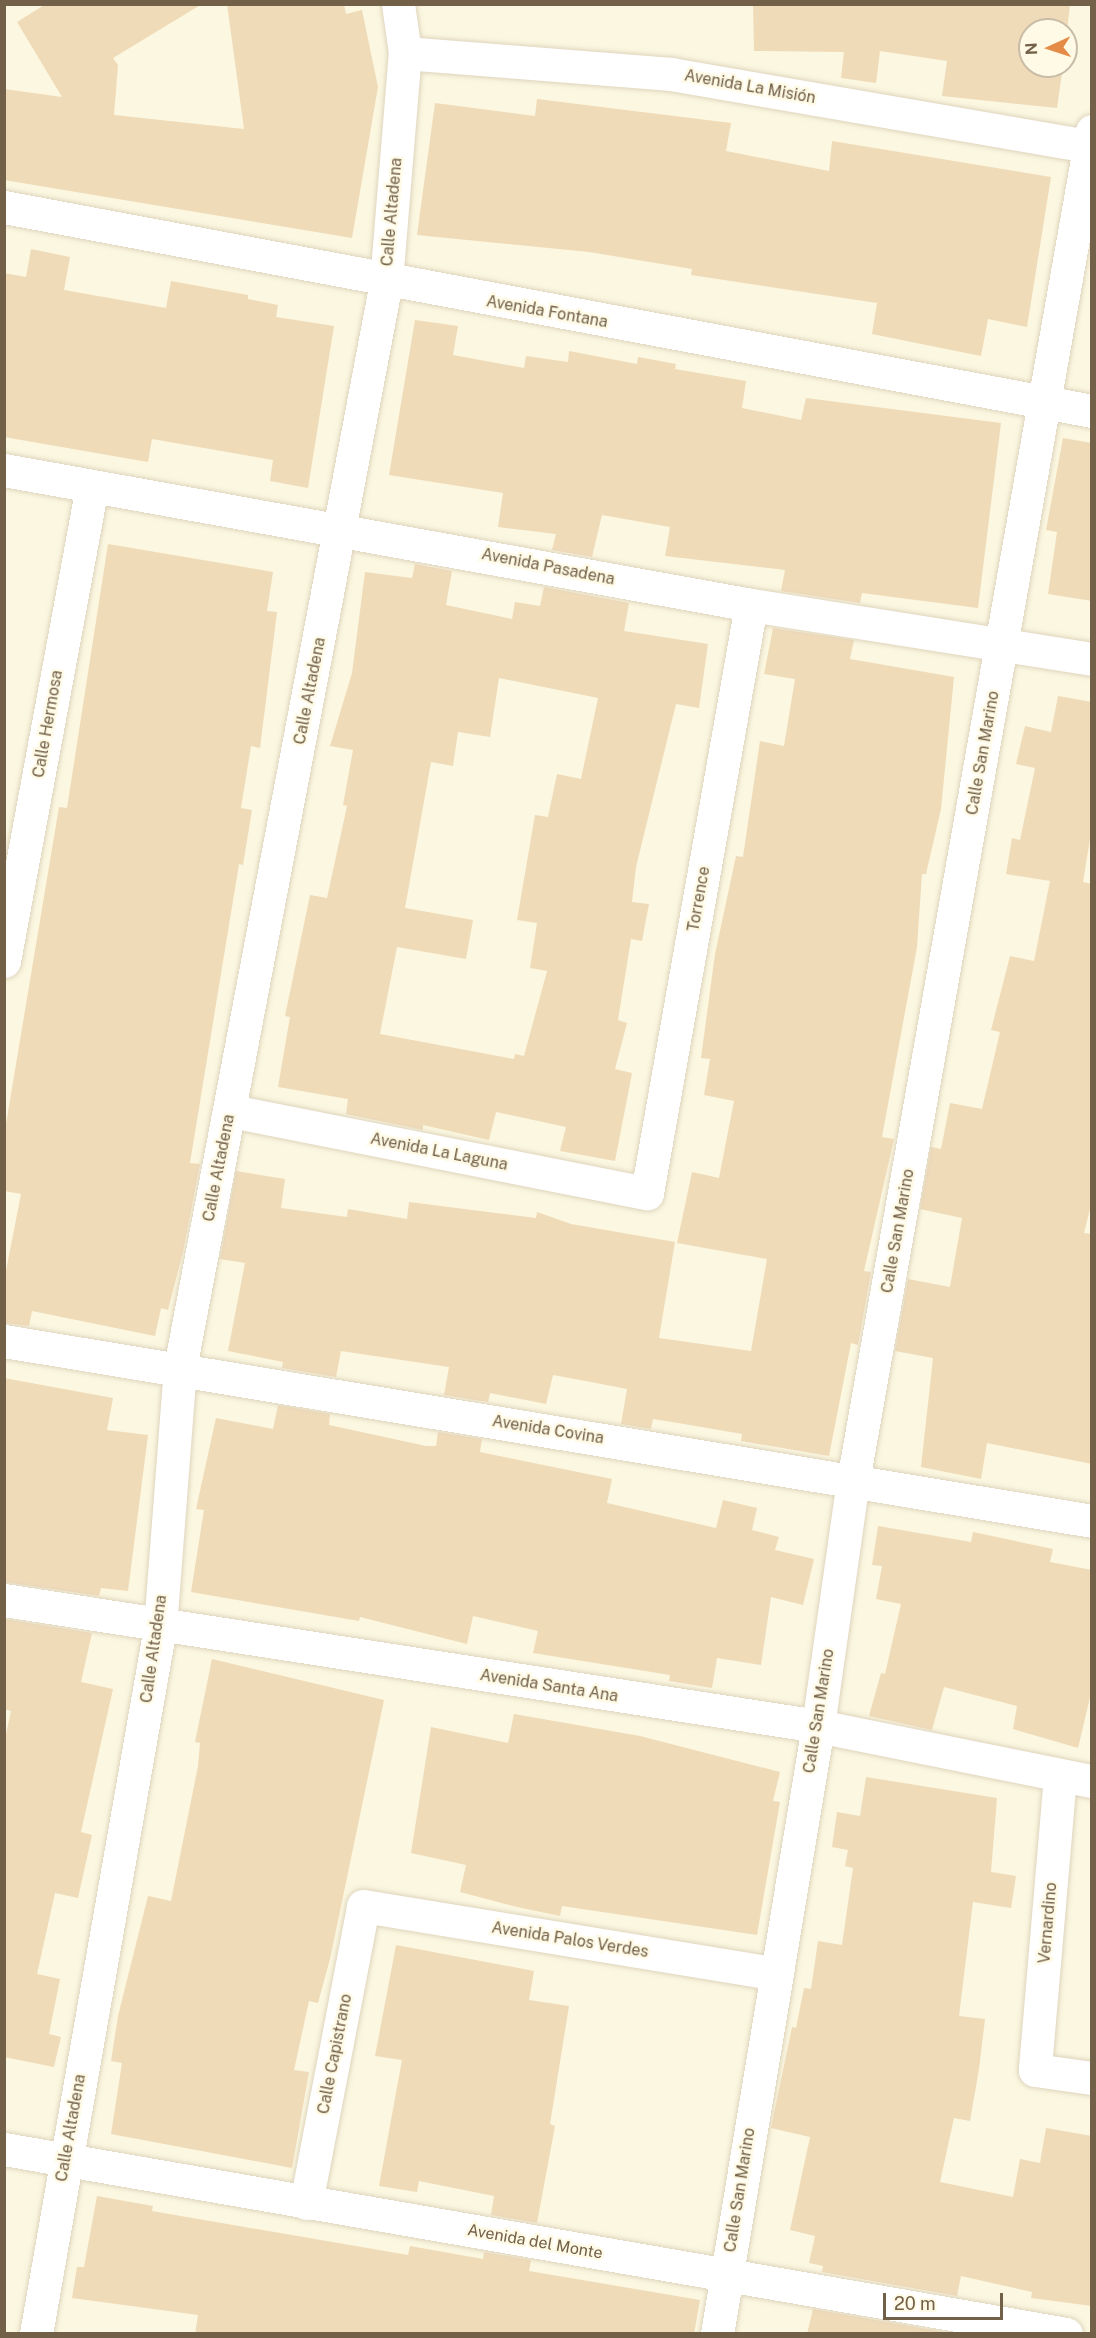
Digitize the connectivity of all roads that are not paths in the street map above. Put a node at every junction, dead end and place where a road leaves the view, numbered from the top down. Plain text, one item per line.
1 (398, 4) edge
2 (405, 53) junction
3 (1091, 141) edge
4 (4, 207) edge
5 (386, 282) junction
6 (1043, 403) junction
7 (1092, 411) edge
8 (4, 470) edge
9 (92, 486) junction
10 (341, 528) junction
11 (751, 605) junction
12 (1003, 642) junction
13 (1092, 659) edge
14 (4, 961) edge
15 (231, 1111) junction
16 (647, 1192) joint
17 (4, 1341) edge
18 (180, 1368) junction
19 (853, 1481) junction
20 (1092, 1521) edge
21 (4, 1600) edge
22 (160, 1627) junction
23 (818, 1726) junction
24 (1060, 1776) junction
25 (1092, 1780) edge
26 (363, 1906) joint
27 (776, 1974) junction
28 (1092, 2078) edge
29 (4, 2149) edge
30 (65, 2160) junction
31 (306, 2203) junction
32 (726, 2274) junction
33 (36, 2334) edge
34 (717, 2334) edge
35 (1066, 2334) edge

1 - 2 street, Calle Altadena
2 - 3 street, Avenida La Misión
2 - 5 street, Calle Altadena
3 - 6 street, Calle San Marino
4 - 5 street, Avenida Fontana
5 - 6 street, Avenida Fontana
5 - 10 street, Calle Altadena
6 - 7 street, Avenida Fontana
6 - 12 street, Calle San Marino
8 - 9 street, Avenida Pasadena
9 - 10 street, Avenida Pasadena
9 - 14 street, Calle Hermosa
10 - 11 street, Avenida Pasadena
10 - 15 street, Calle Altadena
11 - 12 street, Avenida Pasadena
11 - 16 street, Torrence
12 - 13 street, Avenida Pasadena
12 - 19 street, Calle San Marino
15 - 16 street, Avenida La Laguna
15 - 18 street, Calle Altadena
17 - 18 street, Avenida Covina
18 - 19 street, Avenida Covina
18 - 22 street, Calle Altadena
19 - 20 street, Avenida Covina
19 - 23 street, Calle San Marino
21 - 22 street, Avenida Santa Ana
22 - 23 street, Avenida Santa Ana
22 - 30 street, Calle Altadena
23 - 24 street, Avenida Santa Ana
23 - 27 street, Calle San Marino
24 - 25 street, Avenida Santa Ana
24 - 28 street, Vernardino
26 - 27 street, Avenida Palos Verdes
26 - 31 street, Calle Capistrano
27 - 32 street, Calle San Marino
29 - 30 street, Avenida del Monte
30 - 31 street, Avenida del Monte
30 - 33 street, Calle Altadena
31 - 32 street, Avenida del Monte
32 - 34 street, Calle San Marino
32 - 35 street, Avenida del Monte

